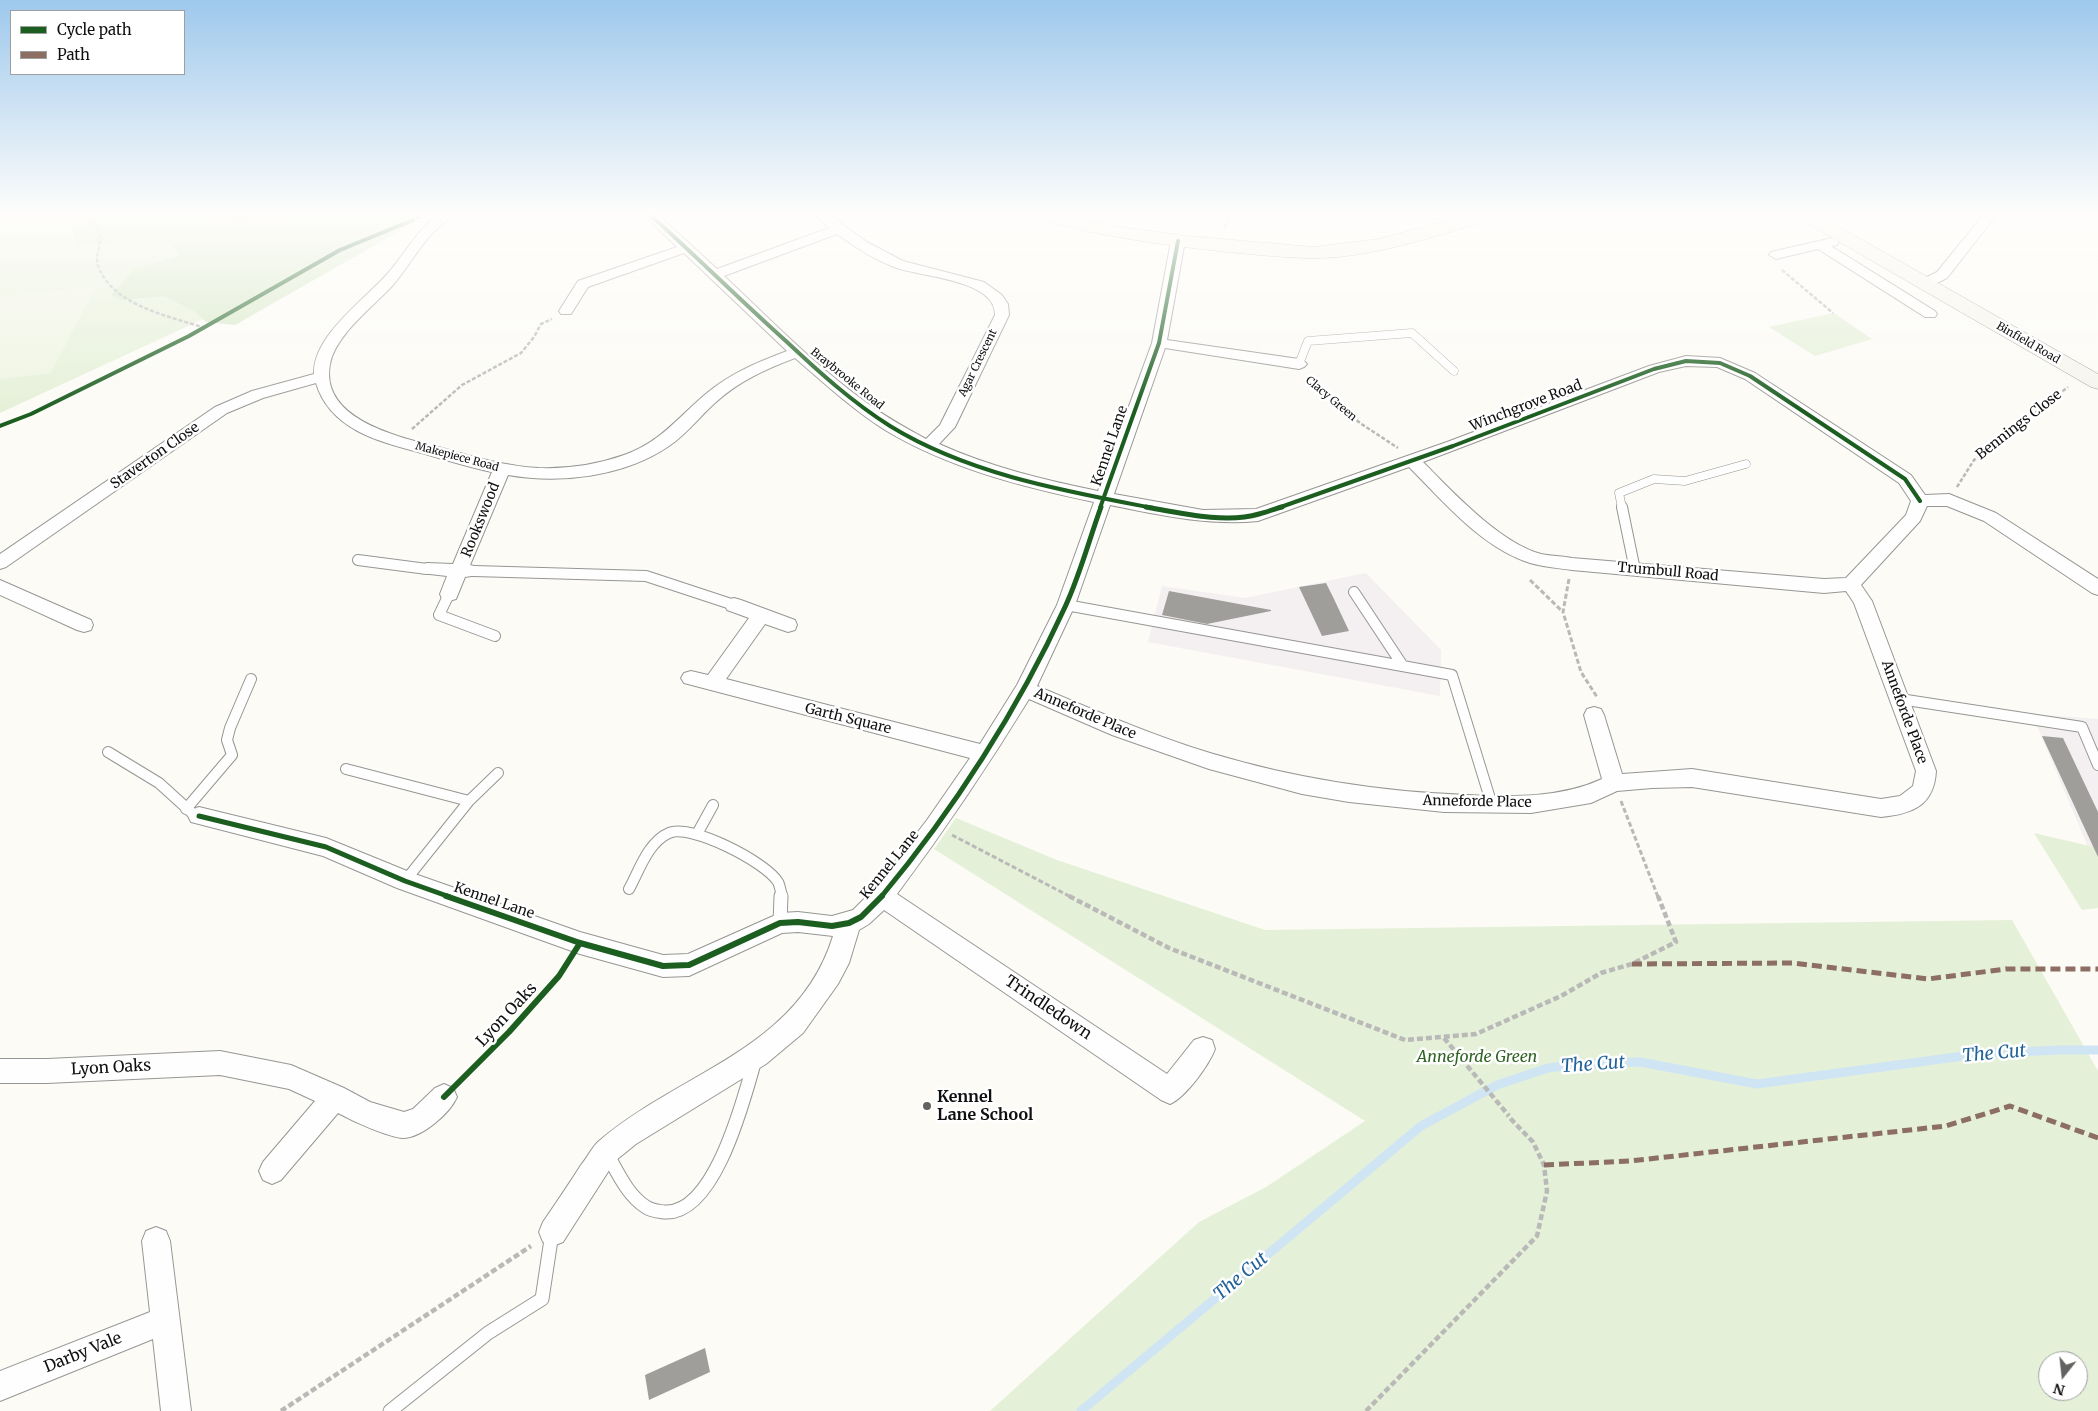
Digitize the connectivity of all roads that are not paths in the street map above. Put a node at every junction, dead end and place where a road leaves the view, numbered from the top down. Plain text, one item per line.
1 (391, 279) edge
2 (598, 279) edge
3 (720, 279) edge
4 (955, 279) edge
5 (1171, 279) edge
6 (1874, 279) edge
7 (1915, 279) edge
8 (1934, 279) edge
9 (1924, 284) junction
10 (566, 311) road end
11 (1930, 314) dead end
12 (1159, 343) junction
13 (797, 352) junction
14 (1299, 364) joint
15 (1454, 371) dead end
16 (322, 377) junction
17 (2098, 383) edge
18 (929, 445) junction
19 (1411, 460) junction
20 (1746, 464) dead end
21 (502, 469) junction
22 (1104, 498) junction
23 (1920, 501) junction
24 (358, 560) dead end
25 (0, 563) edge
26 (427, 569) joint
27 (1635, 570) junction
28 (468, 571) junction
29 (1851, 584) junction
30 (0, 587) edge
31 (2098, 588) edge
32 (1354, 592) dead end
33 (449, 594) joint
34 (734, 605) joint
35 (1066, 605) junction
36 (761, 615) junction
37 (84, 625) dead end
38 (788, 625) dead end
39 (495, 636) dead end
40 (1403, 666) junction
41 (691, 678) dead end
42 (251, 679) dead end
43 (712, 684) junction
44 (1025, 689) junction
45 (1900, 699) junction
46 (1594, 715) road end
47 (108, 752) dead end
48 (985, 754) junction
49 (2098, 765) edge
50 (346, 769) dead end
51 (498, 773) dead end
52 (1614, 783) junction
53 (469, 801) junction
54 (713, 805) dead end
55 (1492, 805) junction
56 (192, 812) junction
57 (697, 834) junction
58 (405, 881) junction
59 (629, 890) dead end
60 (882, 896) junction
61 (780, 923) junction
62 (849, 923) junction
63 (1203, 1049) dead end
64 (757, 1055) junction
65 (0, 1071) edge
66 (444, 1097) dead end
67 (335, 1098) junction
68 (606, 1152) junction
69 (272, 1171) dead end
70 (552, 1232) joint
71 (156, 1241) dead end
72 (165, 1320) junction
73 (0, 1386) edge
74 (176, 1411) edge
75 (390, 1411) edge

1 - 16 street, Makepiece Road
2 - 10 street
3 - 13 street, Braybrooke Road
4 - 18 street, Agar Crescent
5 - 12 street, Kennel Lane
6 - 11 street
7 - 9 street, Binfield Road
8 - 9 street
9 - 17 street, Binfield Road
12 - 14 street, Clacy Green
12 - 22 street, Kennel Lane
13 - 18 street, Braybrooke Road
13 - 21 street, Makepiece Road
14 - 15 lane
16 - 21 street, Makepiece Road
16 - 25 street, Staverton Close
18 - 22 street, Braybrooke Road
19 - 22 street, Winchgrove Road
19 - 23 street, Winchgrove Road
19 - 27 street, Trumbull Road
20 - 27 lane
21 - 28 street, Rookswood
22 - 35 street, Kennel Lane
23 - 29 street
23 - 31 street
24 - 26 lane
26 - 28 street, Rookswood
27 - 29 street, Trumbull Road
28 - 33 street, Rookswood
28 - 34 lane
29 - 45 street, Anneforde Place
30 - 37 street
32 - 40 lane
33 - 39 lane, Rookswood
34 - 36 street
35 - 40 lane
35 - 44 street, Kennel Lane
36 - 38 street
36 - 43 street
40 - 55 lane
41 - 43 street, Garth Square
42 - 56 lane
43 - 48 street, Garth Square
44 - 48 street, Kennel Lane
44 - 55 street, Anneforde Place
45 - 49 lane
45 - 52 street, Anneforde Place
46 - 52 street
47 - 56 lane
48 - 60 street, Kennel Lane
50 - 53 lane
51 - 53 lane
52 - 55 street, Anneforde Place
53 - 58 lane
54 - 57 lane
56 - 58 street, Kennel Lane
57 - 59 lane
57 - 61 lane
58 - 61 street, Kennel Lane
60 - 62 street, Kennel Lane
60 - 63 street, Trindledown
61 - 62 street, Kennel Lane
62 - 64 street
64 - 68 street
64 - 68 lane
65 - 67 street, Lyon Oaks
66 - 67 street, Lyon Oaks
67 - 69 street
68 - 70 street
70 - 75 lane
71 - 72 street
72 - 73 street, Darby Vale
72 - 74 street

